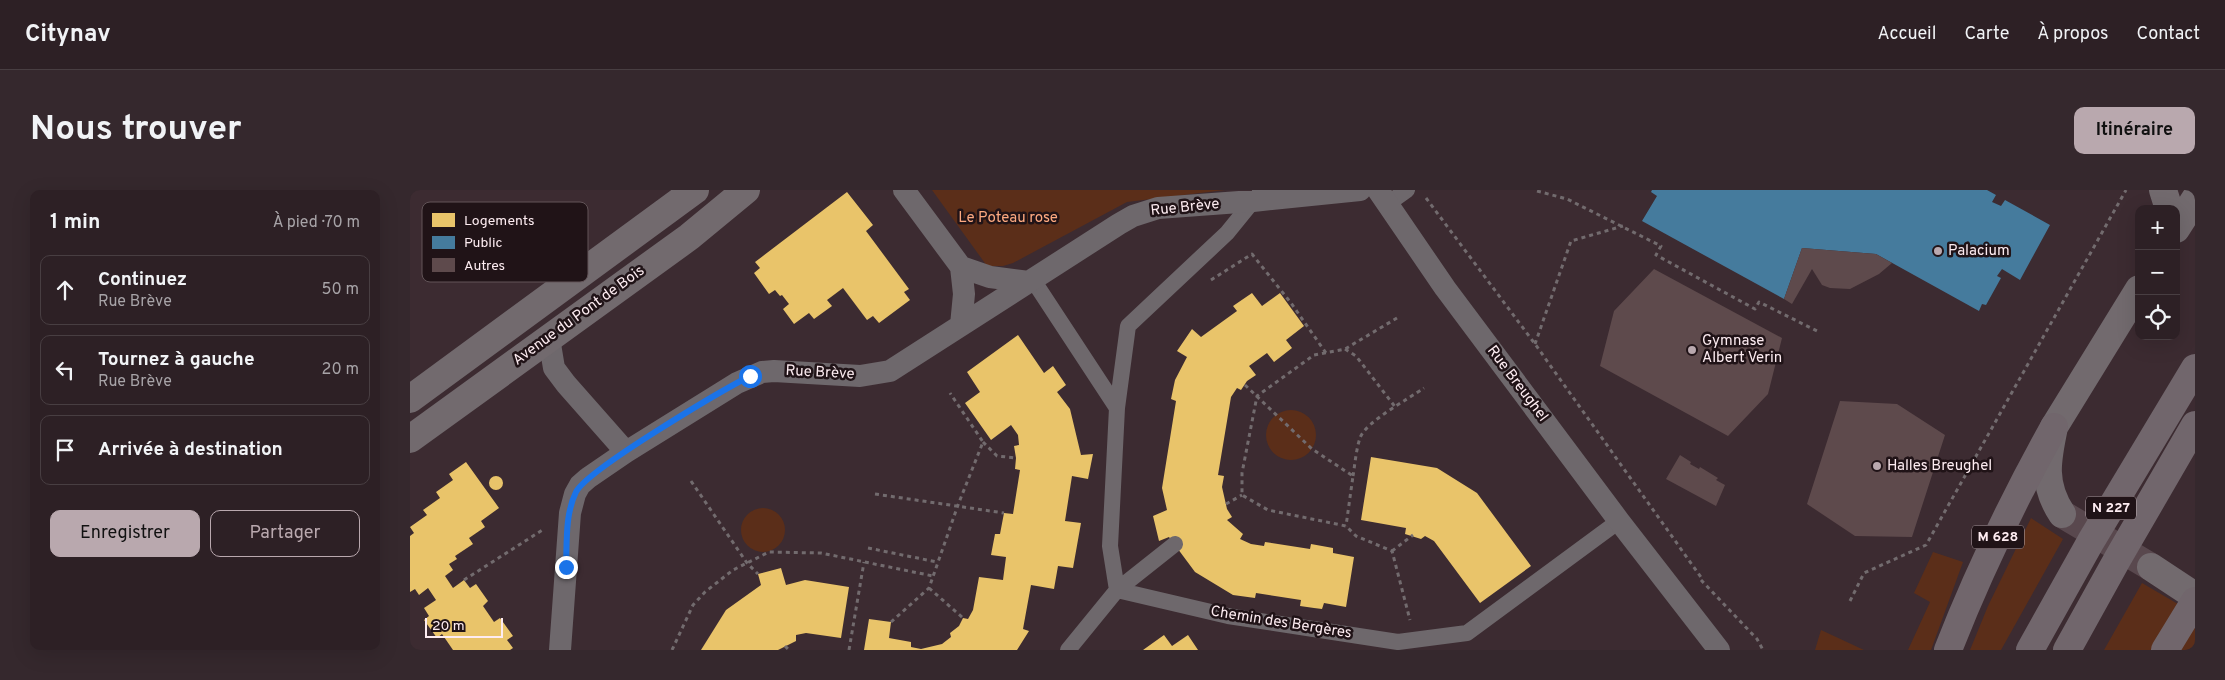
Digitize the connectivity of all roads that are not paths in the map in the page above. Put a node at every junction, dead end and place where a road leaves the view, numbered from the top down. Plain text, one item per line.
1 (695, 190) edge
2 (746, 190) edge
3 (904, 190) edge
4 (1360, 190) edge
5 (1407, 190) edge
6 (2163, 190) edge
7 (1382, 197) edge
8 (2195, 199) edge
9 (1253, 201) junction
10 (2168, 205) edge
11 (2180, 223) edge
12 (588, 268) edge
13 (960, 268) junction
14 (1031, 281) junction
15 (569, 282) joint
16 (2135, 295) edge
17 (960, 325) junction
18 (549, 338) junction
19 (2195, 368) edge
20 (410, 399) edge
21 (1118, 408) junction
22 (2195, 425) edge
23 (2054, 426) junction
24 (410, 439) edge
25 (626, 452) junction
26 (2062, 514) tunnel mouth
27 (1618, 521) junction
28 (1175, 544) dead end
29 (2151, 567) tunnel mouth
30 (1117, 590) junction
31 (2195, 596) edge
32 (2195, 601) edge
33 (560, 650) edge
34 (1068, 650) edge
35 (1719, 650) edge
36 (1948, 650) edge
37 (2030, 650) edge
38 (2067, 650) edge
39 (2165, 650) edge

1 - 12 main road
2 - 18 main road, Avenue du Pont de Bois
3 - 13 street
4 - 9 street, Rue Brève
5 - 7 street
6 - 10 main road
7 - 27 street, Rue Breughel
8 - 11 main road
9 - 14 street, Rue Brève
9 - 21 street
13 - 14 street
13 - 17 street
14 - 17 street, Rue Brève
14 - 21 street
15 - 18 main road
15 - 20 main road
16 - 23 main road, M 628
17 - 25 street, Rue Brève
18 - 24 main road, Avenue du Pont de Bois
18 - 25 street
19 - 37 highway, N 227
21 - 30 street
22 - 38 highway, N 227
23 - 26 main road
23 - 36 highway, M 628
25 - 33 street, Rue Brève
27 - 30 street, Chemin des Bergères
27 - 35 street, Rue Breughel
28 - 30 street
29 - 31 main road
30 - 34 street
32 - 39 highway

